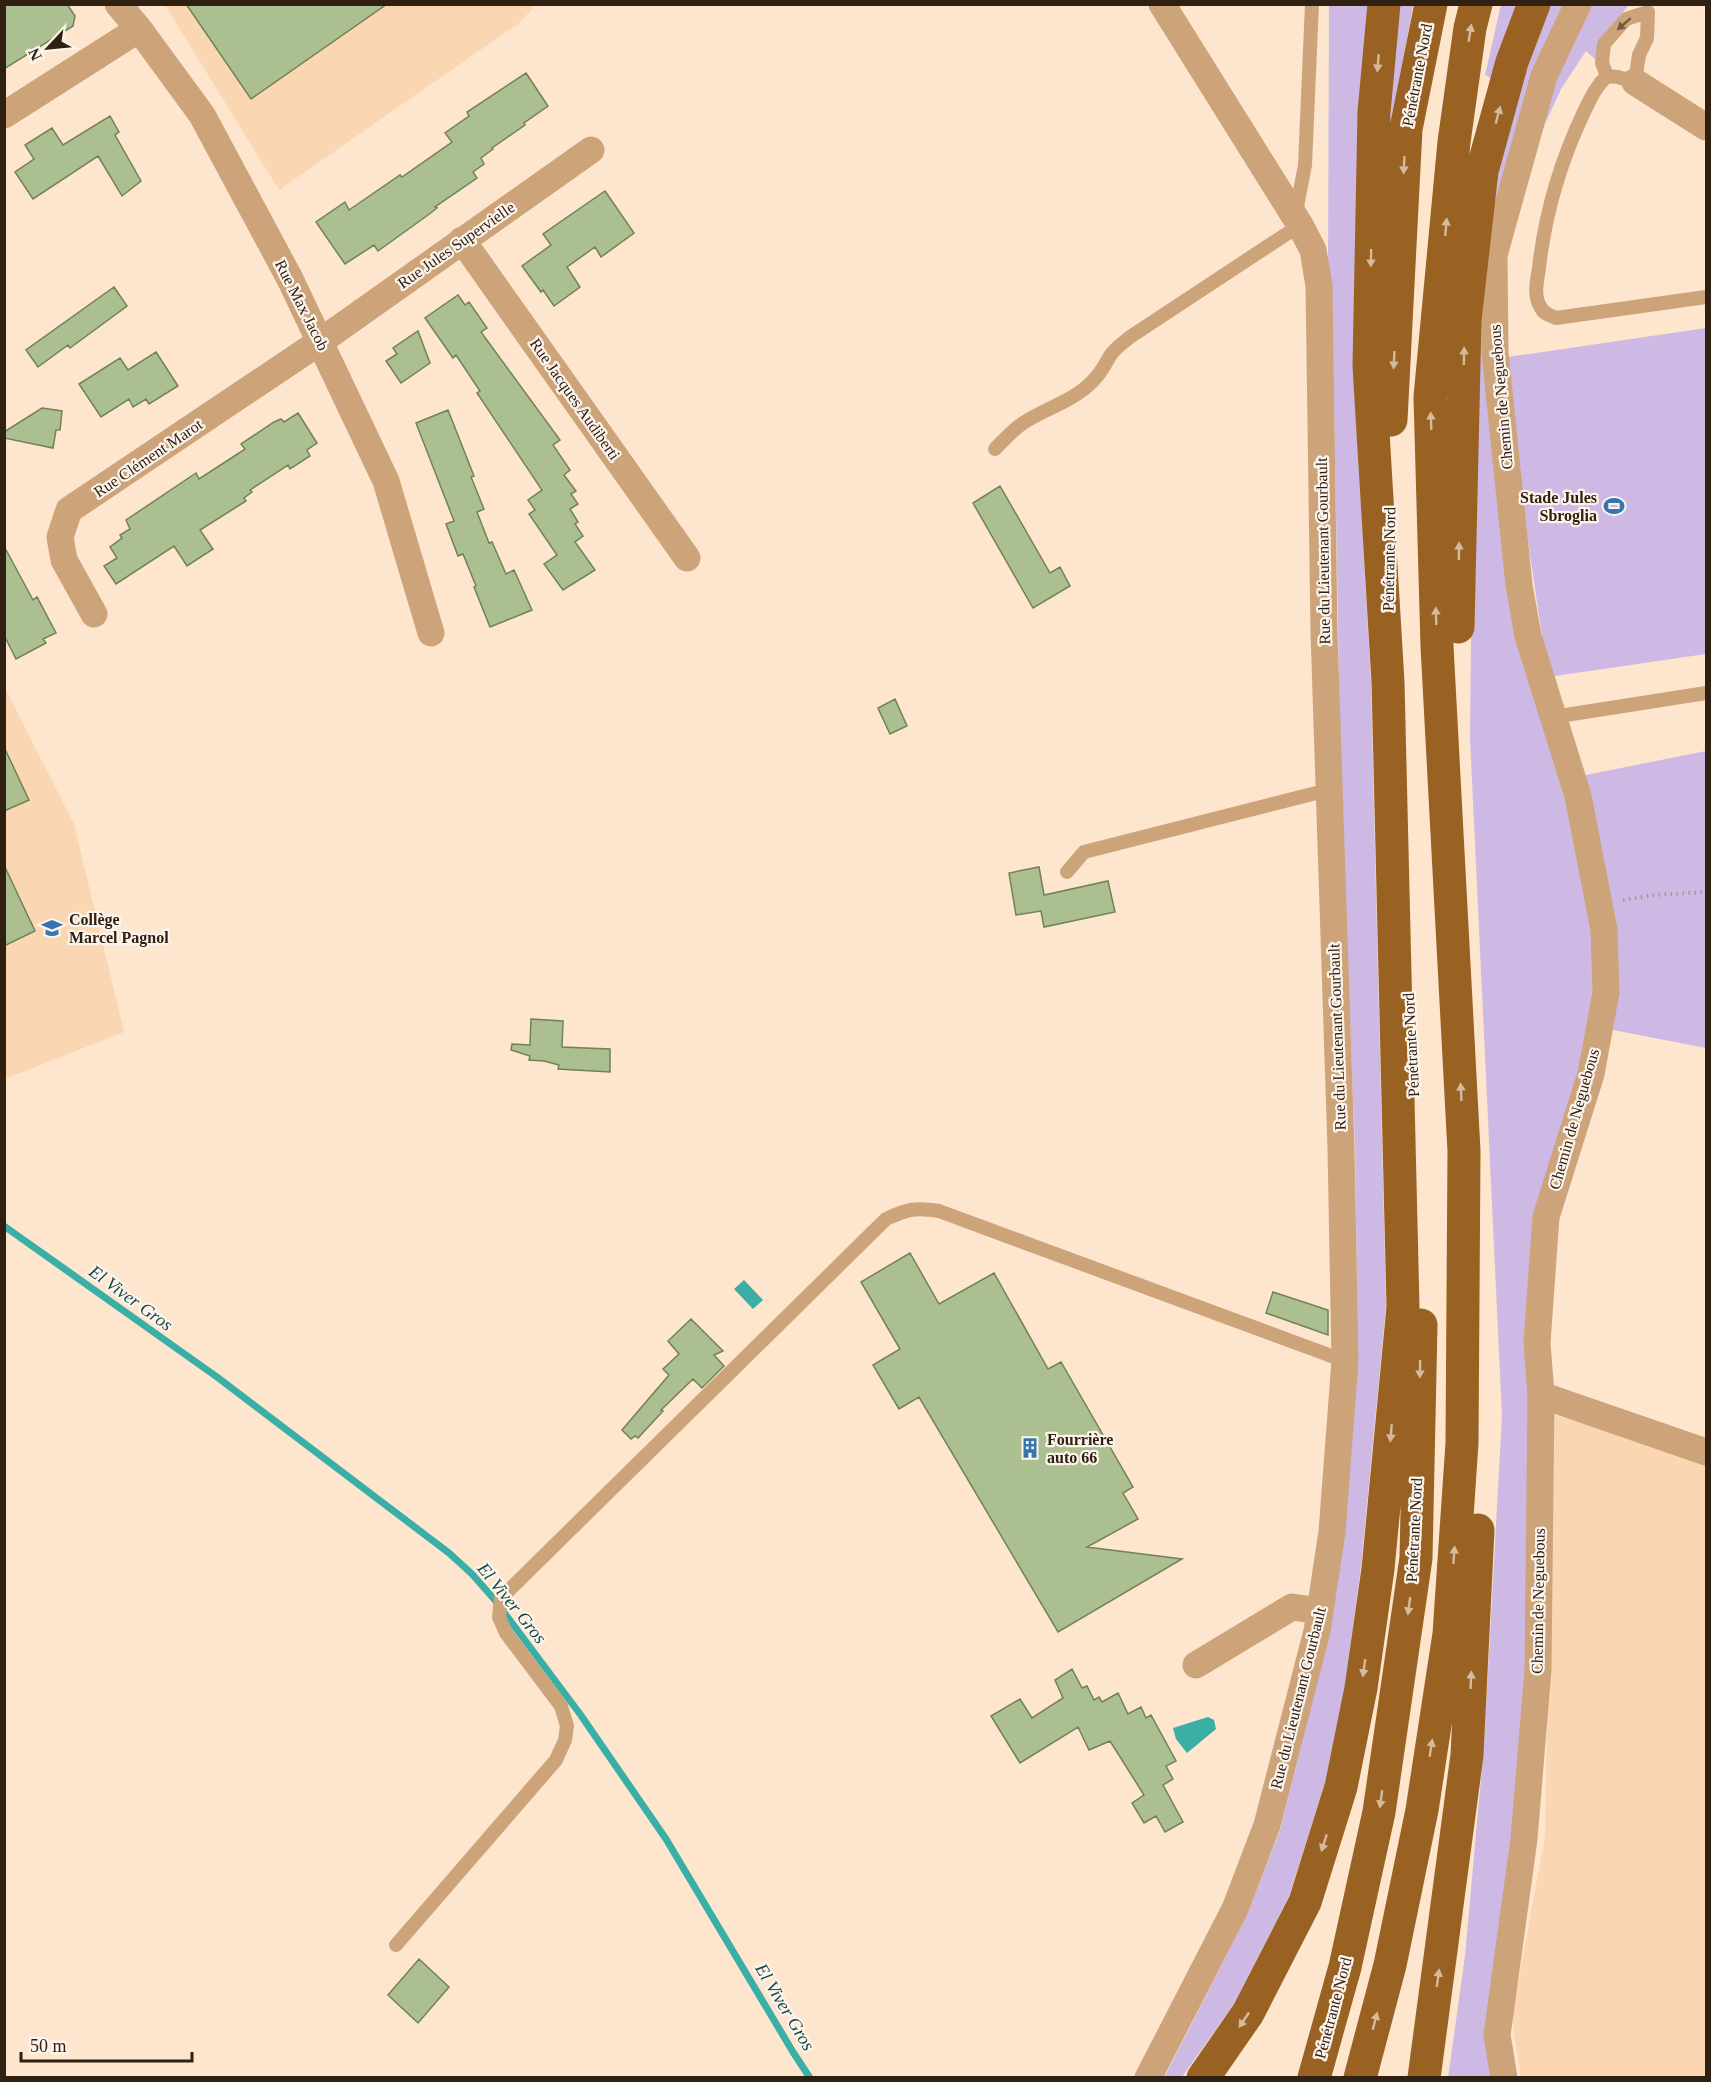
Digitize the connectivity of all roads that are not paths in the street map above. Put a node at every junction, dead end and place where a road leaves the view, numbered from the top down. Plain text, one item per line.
1 (118, 4) edge
2 (1162, 4) edge
3 (1312, 4) edge
4 (1384, 4) edge
5 (1431, 4) edge
6 (1476, 4) edge
7 (1534, 4) edge
8 (1578, 4) edge
9 (1650, 8) edge
10 (139, 29) junction
11 (1607, 76) junction
12 (1635, 82) junction
13 (4, 116) edge
14 (1707, 127) edge
15 (591, 150) dead end
16 (1298, 221) junction
17 (462, 240) junction
18 (1707, 297) edge
19 (321, 341) junction
20 (995, 449) dead end
21 (687, 558) dead end
22 (94, 614) dead end
23 (432, 633) dead end
24 (1388, 682) junction
25 (1707, 693) edge
26 (1553, 717) junction
27 (1328, 790) junction
28 (1067, 872) dead end
29 (1456, 989) junction
30 (1464, 1151) junction
31 (1345, 1361) junction
32 (1542, 1395) junction
33 (1707, 1452) edge
34 (1320, 1611) junction
35 (1196, 1665) dead end
36 (396, 1945) dead end
37 (1148, 2078) edge
38 (1203, 2078) edge
39 (1314, 2078) edge
40 (1360, 2078) edge
41 (1424, 2078) edge
42 (1504, 2078) edge

1 - 10 street, Rue Max Jacob
2 - 16 street, Rue du Lieutenant Gourbault
3 - 16 lane
4 -> 24 highway
5 -> 24 highway, Pénétrante Nord
29 -> 6 highway
29 -> 7 highway
8 - 26 street, Chemin de Neguebous
9 -> 11 lane
9 - 12 lane
10 - 13 street
10 - 19 street, Rue Max Jacob
11 - 12 lane
11 - 18 lane
12 - 14 street
15 - 17 street, Rue Jules Supervielle
16 - 20 lane
16 - 27 street, Rue du Lieutenant Gourbault
17 - 19 street, Rue Jules Supervielle
17 - 21 street, Rue Jacques Audiberti
19 - 22 street, Rue Clément Marot
19 - 23 street, Rue Max Jacob
24 -> 38 highway
24 -> 39 highway, Pénétrante Nord
25 - 26 lane
26 - 32 street, Chemin de Neguebous
27 - 28 lane
27 - 31 street, Rue du Lieutenant Gourbault
30 -> 29 highway
40 -> 30 highway
41 -> 30 highway
31 - 34 street, Rue du Lieutenant Gourbault
31 - 36 lane
32 - 33 street
32 - 42 street, Chemin de Neguebous
34 - 35 street
34 - 37 street, Rue du Lieutenant Gourbault

